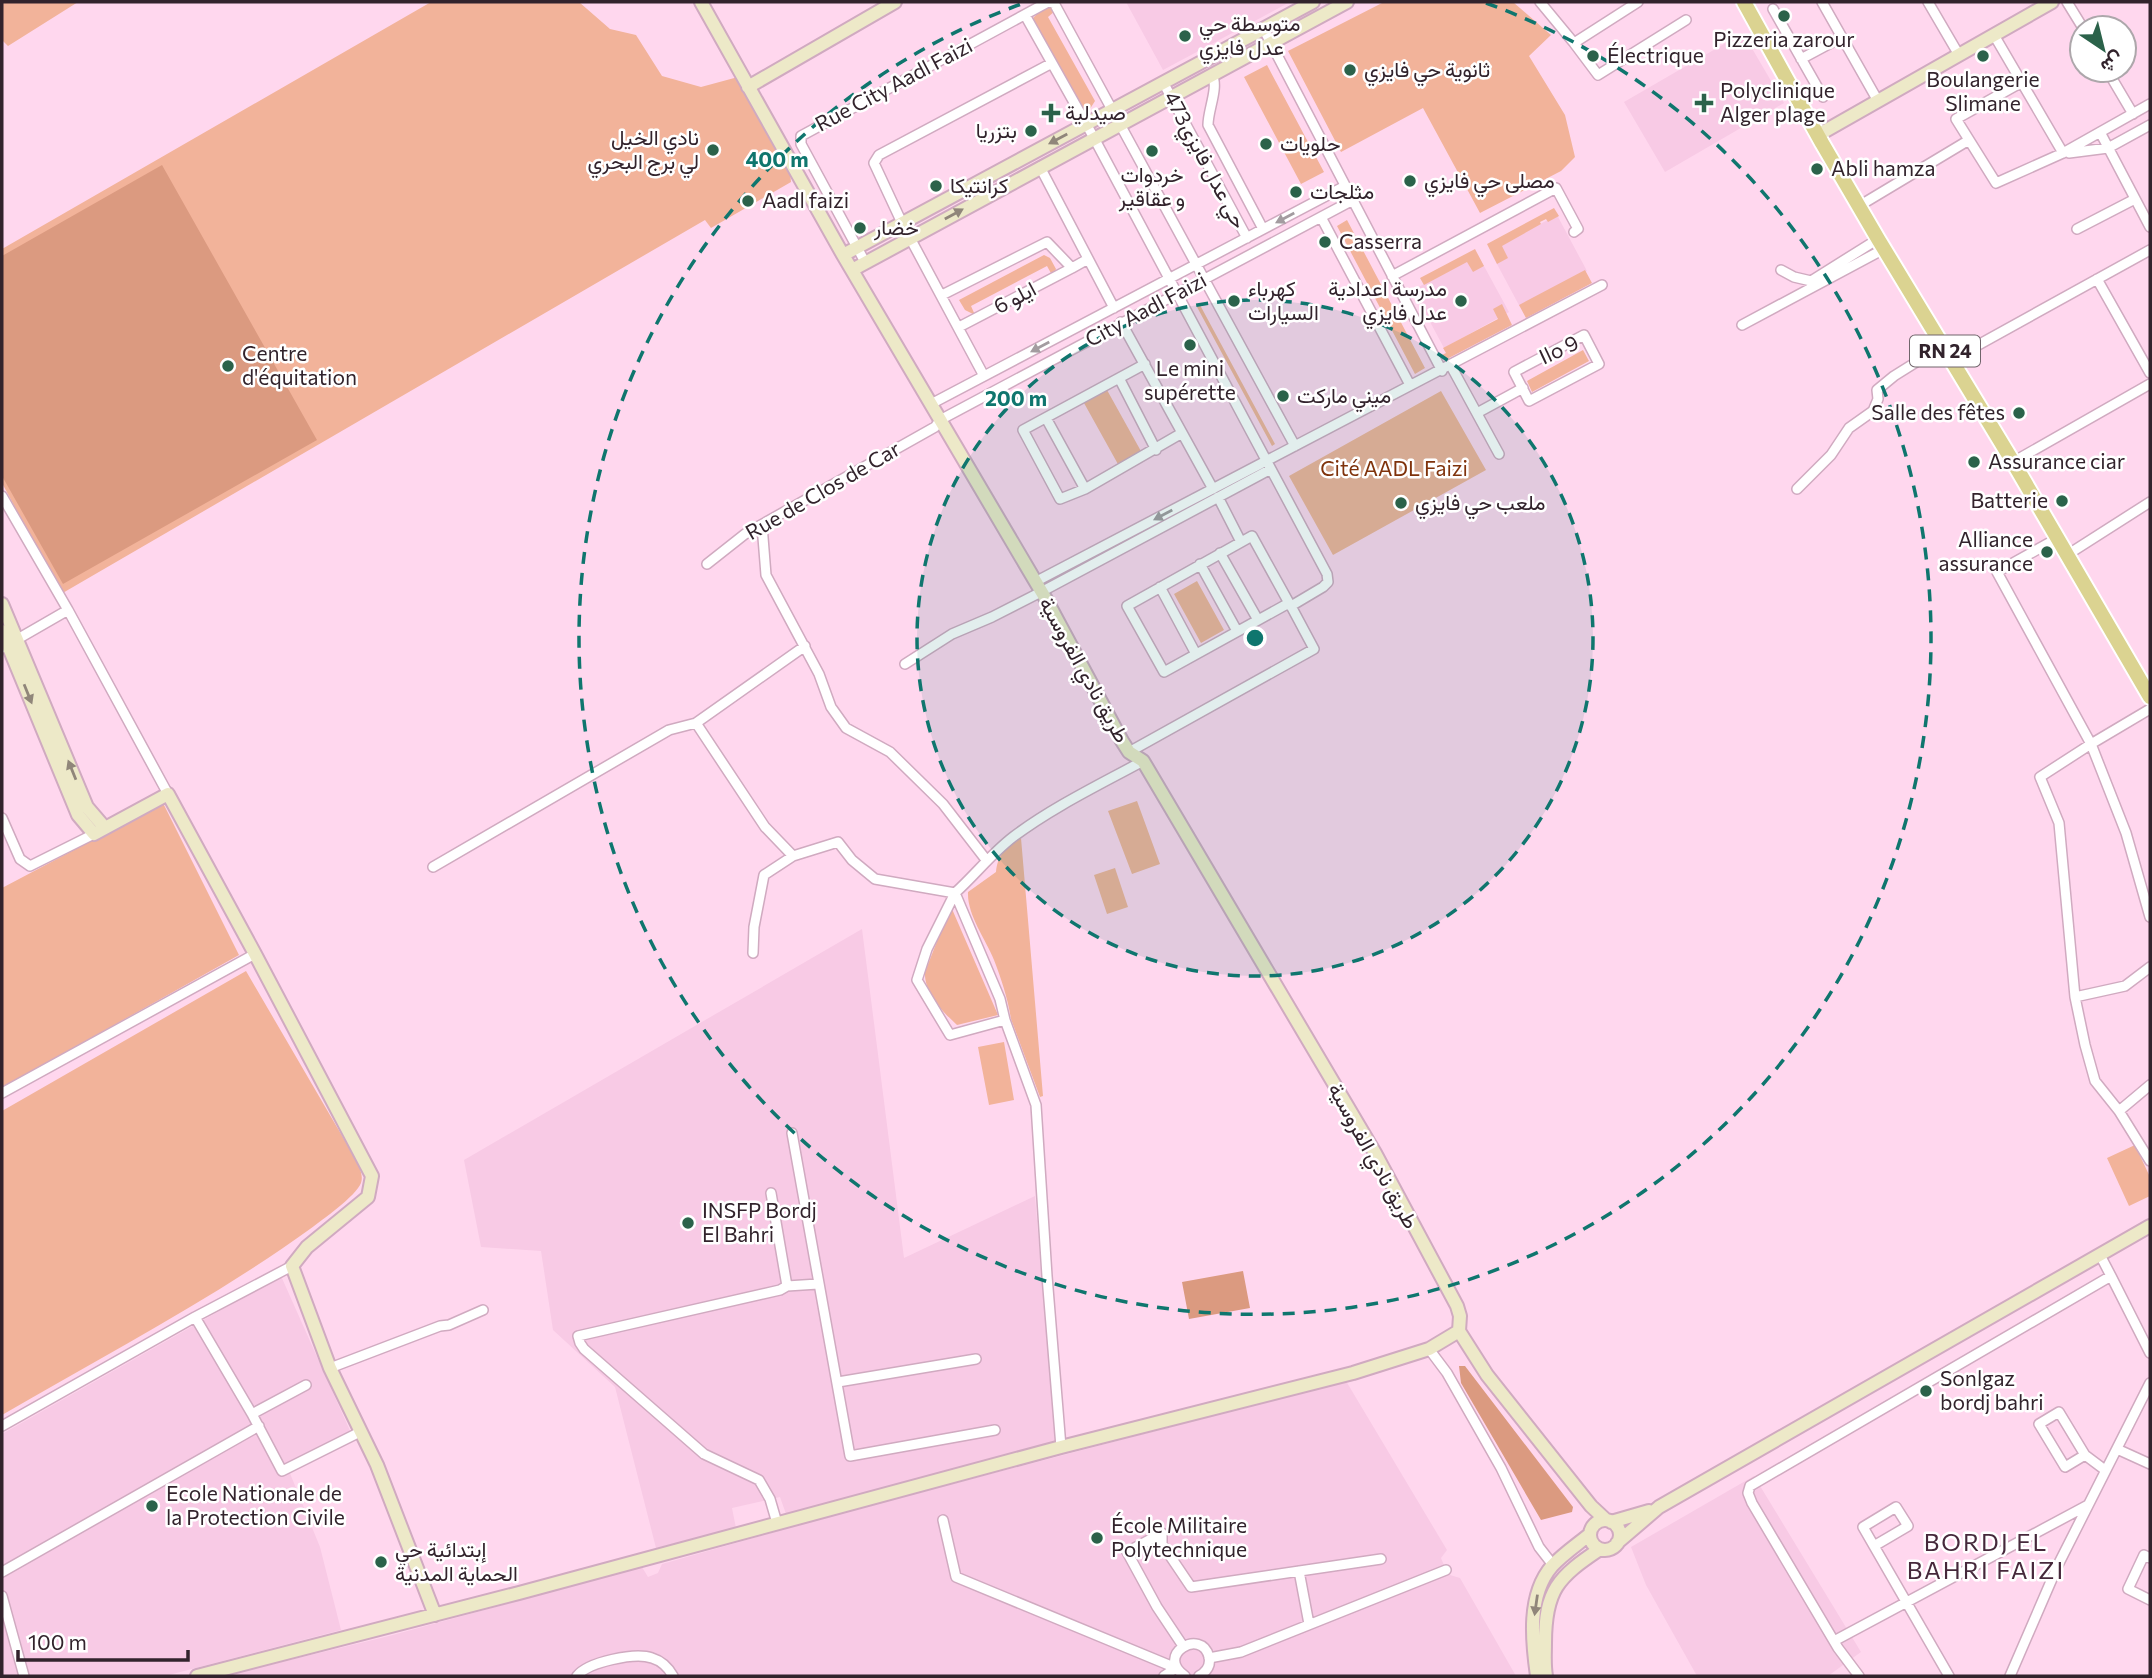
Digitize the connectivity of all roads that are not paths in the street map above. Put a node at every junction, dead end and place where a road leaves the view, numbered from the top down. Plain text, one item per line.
1 (701, 2) edge
2 (895, 2) edge
3 (1313, 2) edge
4 (1347, 2) edge
5 (1540, 2) edge
6 (1638, 2) edge
7 (1744, 2) edge
8 (1822, 2) edge
9 (1928, 2) edge
10 (2052, 2) edge
11 (878, 6) edge
12 (1773, 9) dead end
13 (1025, 15) junction
14 (1686, 20) dead end
15 (1263, 28) junction
16 (1994, 35) junction
17 (1842, 37) junction
18 (1270, 43) junction
19 (1574, 43) junction
20 (1959, 55) junction
21 (1801, 58) junction
22 (1052, 64) junction
23 (1213, 74) junction
24 (1163, 82) junction
25 (2022, 82) junction
26 (2115, 84) edge
27 (748, 87) junction
28 (1171, 96) junction
29 (1823, 97) dead end
30 (1878, 101) junction
31 (2150, 104) edge
32 (1113, 109) junction
33 (2133, 114) junction
34 (1120, 123) junction
35 (1086, 124) junction
36 (2150, 125) edge
37 (2100, 132) junction
38 (1818, 135) junction
39 (1094, 138) junction
40 (1969, 140) junction
41 (2108, 148) junction
42 (2063, 153) junction
43 (1040, 167) junction
44 (1345, 186) junction
45 (2135, 199) junction
46 (1353, 200) junction
47 (1859, 206) junction
48 (1321, 217) junction
49 (902, 223) junction
50 (2150, 227) edge
51 (1263, 229) junction
52 (2077, 229) dead end
53 (1574, 232) dead end
54 (910, 238) junction
55 (1247, 238) junction
56 (1881, 244) junction
57 (857, 247) junction
58 (2150, 250) edge
59 (843, 256) junction
60 (1088, 259) junction
61 (865, 262) junction
62 (1196, 265) junction
63 (1072, 268) junction
64 (852, 270) junction
65 (1782, 270) dead end
66 (1392, 276) junction
67 (1169, 279) junction
68 (1204, 279) junction
69 (2097, 279) junction
70 (1602, 285) dead end
71 (1176, 293) junction
72 (942, 295) junction
73 (1114, 308) junction
74 (1121, 322) junction
75 (1742, 325) dead end
76 (959, 327) junction
77 (1942, 346) junction
78 (1951, 360) junction
79 (1145, 364) junction
80 (1446, 369) junction
81 (2150, 373) edge
82 (984, 376) junction
83 (1119, 378) junction
84 (1410, 384) junction
85 (2150, 384) edge
86 (1522, 388) junction
87 (931, 404) junction
88 (1476, 413) junction
89 (1046, 418) junction
90 (940, 420) junction
91 (1182, 433) junction
92 (1295, 446) junction
93 (1157, 450) junction
94 (1499, 454) dead end
95 (2013, 462) junction
96 (1269, 465) junction
97 (1085, 489) junction
98 (1797, 489) dead end
99 (1215, 493) junction
100 (2, 496) edge
101 (2150, 502) edge
102 (762, 525) junction
103 (2058, 538) junction
104 (1241, 542) junction
105 (1220, 553) junction
106 (2067, 555) junction
107 (706, 564) dead end
108 (1200, 564) junction
109 (1038, 587) junction
110 (1160, 587) junction
111 (2, 604) edge
112 (1290, 604) junction
113 (68, 610) junction
114 (1258, 620) junction
115 (2, 631) edge
116 (1237, 631) junction
117 (9, 644) edge
118 (805, 646) junction
119 (1196, 654) junction
120 (905, 664) dead end
121 (2150, 697) edge
122 (2150, 709) edge
123 (696, 723) junction
124 (2091, 744) junction
125 (1129, 752) junction
126 (1143, 761) junction
127 (168, 794) junction
128 (2, 818) edge
129 (99, 831) junction
130 (793, 856) junction
131 (987, 861) junction
132 (433, 867) dead end
133 (955, 893) junction
134 (2150, 916) edge
135 (752, 953) dead end
136 (255, 954) junction
137 (2150, 967) edge
138 (2075, 997) junction
139 (1004, 1020) junction
140 (2150, 1085) edge
141 (2, 1093) edge
142 (2119, 1111) junction
143 (792, 1133) dead end
144 (2150, 1161) edge
145 (771, 1193) dead end
146 (2150, 1226) edge
147 (2100, 1255) junction
148 (292, 1266) junction
149 (2111, 1276) junction
150 (818, 1284) junction
151 (787, 1286) junction
152 (483, 1310) dead end
153 (195, 1317) junction
154 (1459, 1331) junction
155 (1429, 1349) junction
156 (2150, 1353) edge
157 (976, 1359) dead end
158 (330, 1368) junction
159 (838, 1382) junction
160 (2150, 1383) edge
161 (306, 1385) dead end
162 (252, 1414) junction
163 (2, 1426) edge
164 (259, 1426) junction
165 (995, 1430) dead end
166 (360, 1432) junction
167 (1061, 1447) junction
168 (2118, 1449) junction
169 (2085, 1455) junction
170 (2150, 1464) edge
171 (2105, 1470) junction
172 (2088, 1505) junction
173 (1659, 1507) junction
174 (943, 1520) dead end
175 (777, 1523) junction
176 (1600, 1525) junction
177 (1617, 1544) junction
178 (1874, 1546) junction
179 (1600, 1549) junction
180 (2150, 1558) edge
181 (1381, 1559) dead end
182 (1553, 1564) junction
183 (1446, 1570) dead end
184 (1299, 1571) junction
185 (2, 1572) edge
186 (2, 1596) edge
187 (2150, 1600) edge
188 (1908, 1603) junction
189 (435, 1615) junction
190 (1309, 1624) junction
191 (1834, 1641) junction
192 (1183, 1646) junction
193 (1209, 1658) junction
194 (1176, 1668) junction
195 (24, 1676) edge
196 (197, 1676) edge
197 (577, 1676) edge
198 (673, 1676) edge
199 (1164, 1676) edge
200 (1185, 1676) edge
201 (1199, 1676) edge
202 (1537, 1676) edge
203 (1546, 1676) edge
204 (1859, 1676) edge
205 (1948, 1676) edge
206 (2010, 1676) edge

1 - 27 main road, طريق نادي الفروسية
2 - 11 main road
3 - 15 main road
4 - 18 main road
5 - 19 street
6 - 19 street
7 - 38 main road, RN 24
8 - 17 street
9 - 20 street
10 - 16 main road
11 - 27 main road
12 - 21 street
13 - 22 street
13 - 32 street, Rue City Aadl Faizi
13 - 57 street, Rue City Aadl Faizi
14 - 19 street
15 - 18 street
15 - 24 main road
16 - 20 main road
16 - 25 street
17 - 21 street
17 - 30 street
18 - 23 main road
18 - 44 street
20 - 30 main road
21 - 29 street
22 - 35 street
22 - 49 street
23 - 28 main road
23 - 51 street
24 - 28 street, 473حي عدل فايزي
24 - 32 main road
25 - 40 street
25 - 42 street
26 - 33 street
27 - 59 main road, طريق نادي الفروسية
28 - 34 main road
28 - 55 street, 473حي عدل فايزي
30 - 38 main road
31 - 33 street
32 - 34 street, Rue City Aadl Faizi
32 - 35 main road
33 - 37 street
34 - 39 main road
34 - 62 street, Rue City Aadl Faizi
35 - 39 street
35 -> 49 main road
36 - 41 street
37 - 41 street
37 - 42 street
38 - 47 main road, RN 24
39 - 43 main road
39 - 67 street
40 - 42 street
40 - 47 street
41 - 42 street
41 - 45 street
54 -> 43 main road
43 - 60 street
44 - 46 street
44 -> 51 street
45 - 50 street
45 - 52 street
46 - 48 street, City Aadl Faizi
46 - 66 street
47 - 56 main road, RN 24
48 - 68 street, City Aadl Faizi
48 - 84 street
49 - 54 street
49 - 57 main road
51 - 55 street
53 - 66 street
54 - 61 main road
54 - 72 street
55 - 62 street
56 - 65 street
56 - 75 street
56 - 77 main road, RN 24
57 - 59 main road
57 - 61 street, Rue City Aadl Faizi
58 - 69 street
59 - 64 main road, طريق نادي الفروسية
60 - 63 street
60 - 73 street
61 - 64 main road
62 - 67 street
62 - 68 street, Rue City Aadl Faizi
63 - 72 street
63 - 76 street, ايلو 6
64 - 87 main road, طريق نادي الفروسية
66 - 80 street
67 - 71 street
67 - 73 street
68 - 71 street, City Aadl Faizi
68 - 92 street, Rue City Aadl Faizi
69 - 78 street
69 - 81 street
70 - 80 street
71 - 74 street, City Aadl Faizi
71 - 96 street
72 - 76 street
73 -> 82 street
74 - 79 street
74 - 90 street, City Aadl Faizi
76 - 82 street
77 - 78 main road, RN 24
77 - 98 street
78 - 95 main road, RN 24
79 - 83 street
79 - 91 street
80 - 84 street
80 - 88 street
82 - 87 street
83 - 89 street
83 - 93 street
84 - 92 street
85 - 95 street
86 - 86 street, Ilo 9
86 - 88 street
87 - 90 main road, طريق نادي الفروسية
88 - 94 street
89 - 97 street
89 - 97 street
90 - 102 street, Rue de Clos de Car
90 - 109 main road, طريق نادي الفروسية
91 - 93 street
91 - 99 street
92 - 96 street
93 - 97 street
95 - 103 main road, RN 24
96 - 99 street
96 - 112 street
99 - 104 street
99 - 109 street
100 - 113 street
101 - 106 street
102 - 107 street, Rue de Clos de Car
102 - 118 street
103 - 106 main road, RN 24
103 - 124 street
104 - 105 street
104 - 112 street
105 - 108 street
105 - 114 street
106 - 121 main road, RN 24
108 - 110 street
108 - 116 street
109 - 120 street
109 - 125 main road, طريق نادي الفروسية
110 - 119 street
110 - 119 street
111 - 117 main road
112 - 114 street
112 - 125 street
113 - 117 street
113 - 127 street
114 - 116 street
115 - 117 main road
116 - 119 street
117 - 129 main road
118 - 123 street
118 - 131 street
122 - 124 street
123 - 130 street
123 - 132 street
124 - 134 street
124 - 138 street
125 - 126 main road, طريق نادي الفروسية
126 - 131 street
126 - 154 main road, طريق نادي الفروسية
127 - 129 main road
127 - 136 main road
128 - 129 street
130 - 133 street
130 - 135 street
131 - 133 street
133 - 139 street
133 - 139 street
136 - 141 street
136 - 148 main road
137 - 138 street
138 - 142 street
139 - 167 street
140 - 142 street
142 - 144 street
143 - 150 street
145 - 151 street
146 - 147 main road
147 - 149 street
147 - 173 main road
148 - 153 street
148 - 158 main road
149 - 156 street
149 - 191 street
150 - 151 street
150 - 159 street
151 - 175 street
152 - 158 street
153 - 162 street
153 - 163 street
154 - 155 main road
154 - 176 main road
155 - 167 main road
155 - 182 street
157 - 159 street
158 - 166 main road
159 - 165 street
160 - 168 street
161 - 162 street
162 - 164 street
164 - 166 street
164 - 185 street
166 - 189 main road
167 - 175 main road
168 - 170 street
168 - 171 street
169 - 169 street
169 - 171 street
171 - 172 street
172 - 188 street
172 - 206 street
173 - 176 main road
173 - 177 main road
174 - 194 street
175 - 189 main road
176 - 177 main road
176 - 179 main road
176 - 182 main road
177 - 179 main road
178 - 178 street
178 - 188 street
179 - 203 main road
180 - 187 street
181 - 184 street
182 -> 202 main road
183 - 190 street
184 - 190 street
184 - 192 street
186 - 195 street
188 - 191 street
188 - 205 street
189 - 196 main road
190 - 193 street
191 - 204 street
192 - 193 street
192 - 194 street
193 - 201 street
194 - 199 street
194 - 200 street
197 - 198 street

